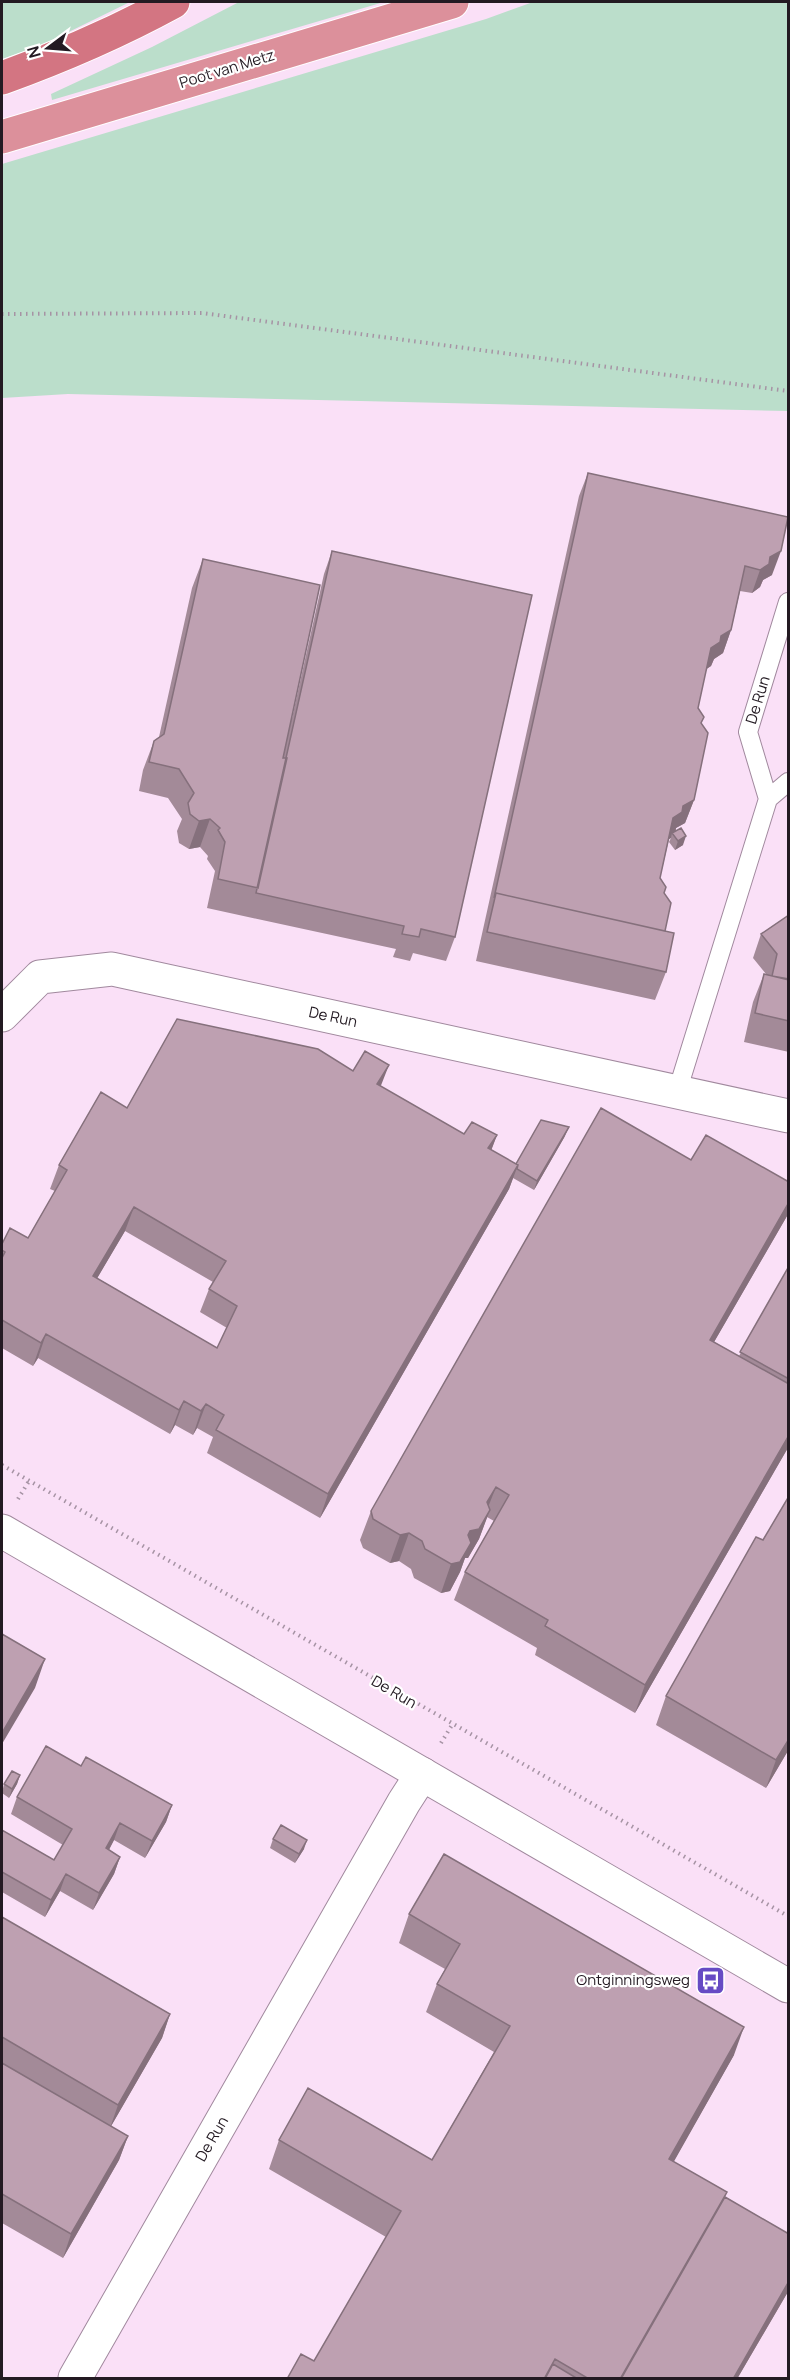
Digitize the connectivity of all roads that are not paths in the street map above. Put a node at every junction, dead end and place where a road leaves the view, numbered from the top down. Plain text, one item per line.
1 (172, 2) edge
2 (452, 2) edge
3 (2, 78) edge
4 (2, 137) edge
5 (789, 602) edge
6 (789, 782) edge
7 (768, 799) junction
8 (2, 1015) edge
9 (677, 1092) junction
10 (789, 1116) edge
11 (2, 1531) edge
12 (422, 1774) junction
13 (789, 1986) edge
14 (75, 2379) edge

1 - 3 highway
2 - 4 highway, Poot van Metz
5 - 7 lane, De Run
6 - 7 lane
7 - 9 lane
8 - 9 street, De Run
9 - 10 street, De Run
11 - 12 street
12 - 13 street
12 - 14 street, De Run

